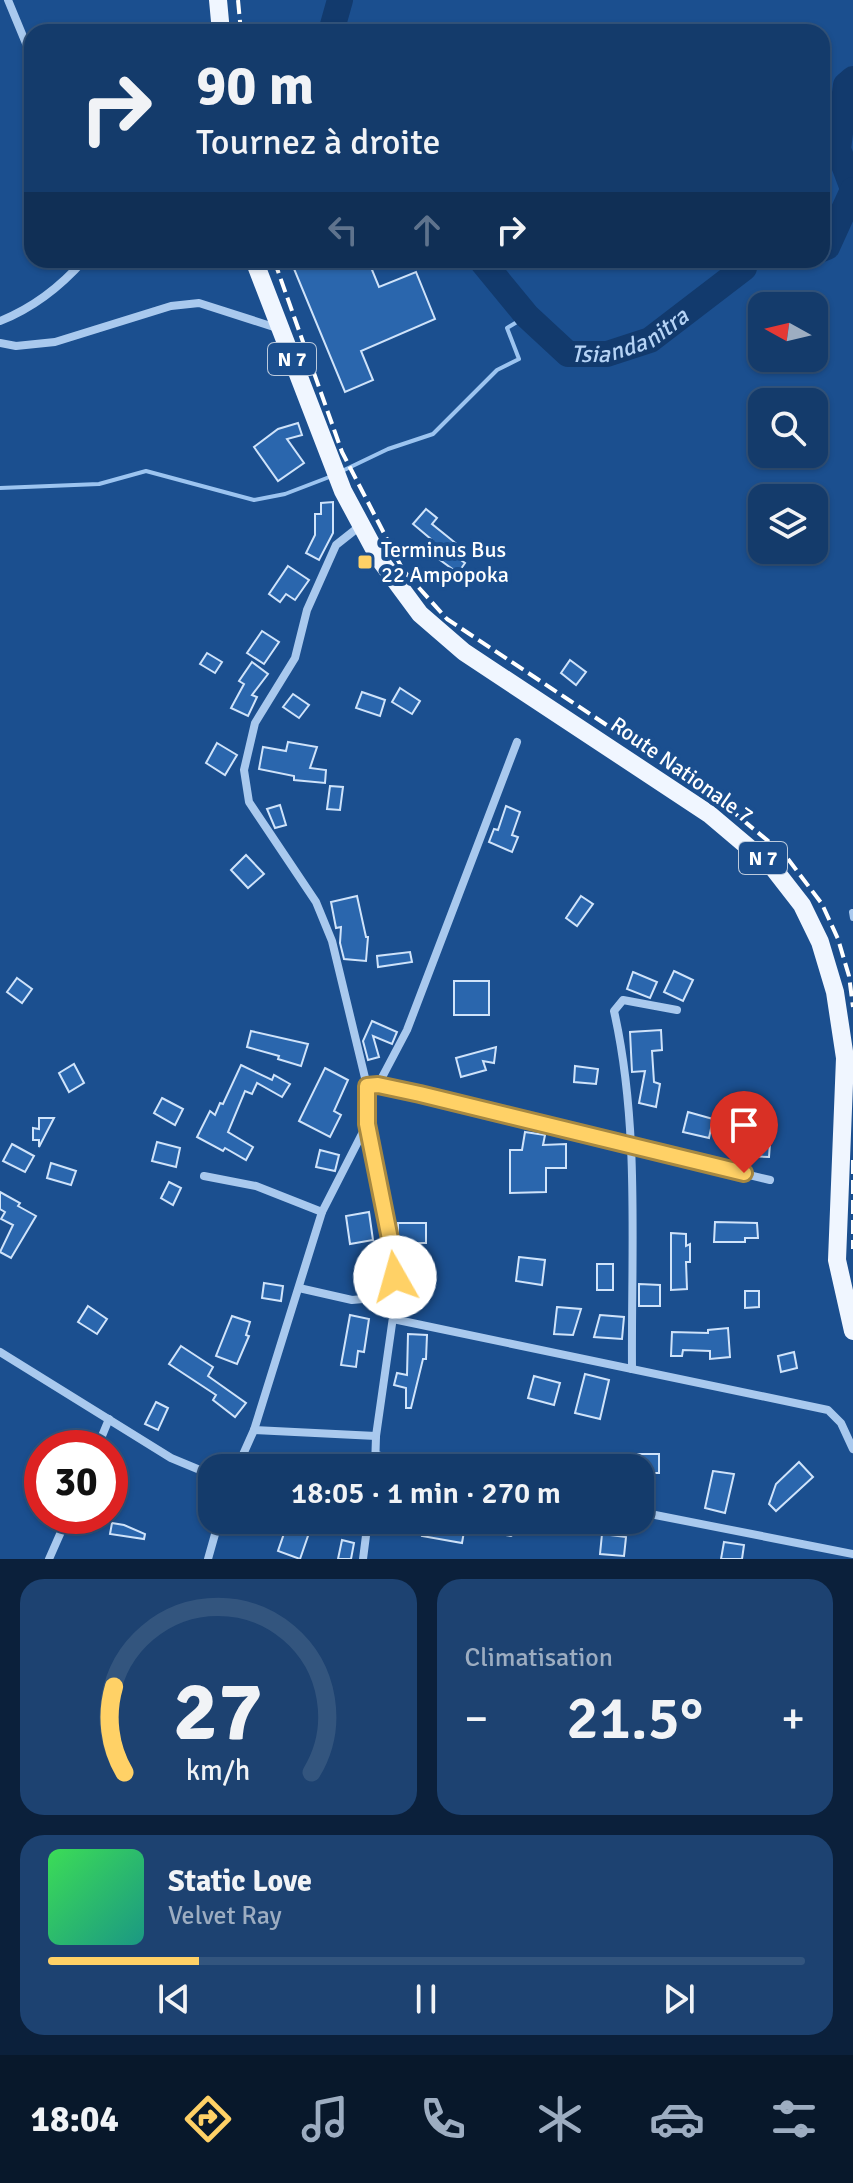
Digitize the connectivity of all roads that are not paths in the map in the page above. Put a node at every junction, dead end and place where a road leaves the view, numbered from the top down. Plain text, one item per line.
1 (8, 0) edge
2 (218, 0) edge
3 (220, 24) edge
4 (24, 39) edge
5 (75, 268) edge
6 (257, 268) edge
7 (0, 321) edge
8 (280, 329) junction
9 (0, 343) edge
10 (361, 525) junction
11 (517, 742) dead end
12 (677, 1010) dead end
13 (849, 1058) edge
14 (378, 1085) junction
15 (367, 1086) junction
16 (367, 1124) junction
17 (630, 1145) junction
18 (204, 1176) dead end
19 (770, 1180) dead end
20 (322, 1212) junction
21 (299, 1288) junction
22 (396, 1296) junction
23 (393, 1319) junction
24 (853, 1331) edge
25 (0, 1352) edge
26 (632, 1369) junction
27 (109, 1419) junction
28 (104, 1430) edge
29 (254, 1430) junction
30 (376, 1436) junction
31 (853, 1449) edge
32 (243, 1454) edge
33 (376, 1454) edge
34 (198, 1469) edge
35 (654, 1515) edge
36 (60, 1534) edge
37 (215, 1534) edge
38 (366, 1534) edge
39 (853, 1554) edge
40 (49, 1559) edge
41 (208, 1559) edge
42 (363, 1559) edge

1 - 4 street
2 - 3 main road
5 - 7 street
6 - 8 main road, N 7
8 - 9 street
8 - 10 main road, N 7
10 - 13 main road, Route Nationale 7 / N 7
10 - 15 street
11 - 14 street
12 - 17 street
13 - 24 main road, Route Nationale 7 / N 7
14 - 15 street
14 - 17 street
15 - 16 street
16 - 20 street
16 - 22 street
17 - 19 street
17 - 26 street
18 - 20 street
20 - 21 street
21 - 22 street
21 - 29 street
22 - 23 street
23 - 26 street
23 - 30 street
25 - 27 street
26 - 31 street
27 - 28 street
27 - 34 street
29 - 30 street
29 - 32 street
30 - 33 street
35 - 39 street
36 - 40 street
37 - 41 street
38 - 42 street

